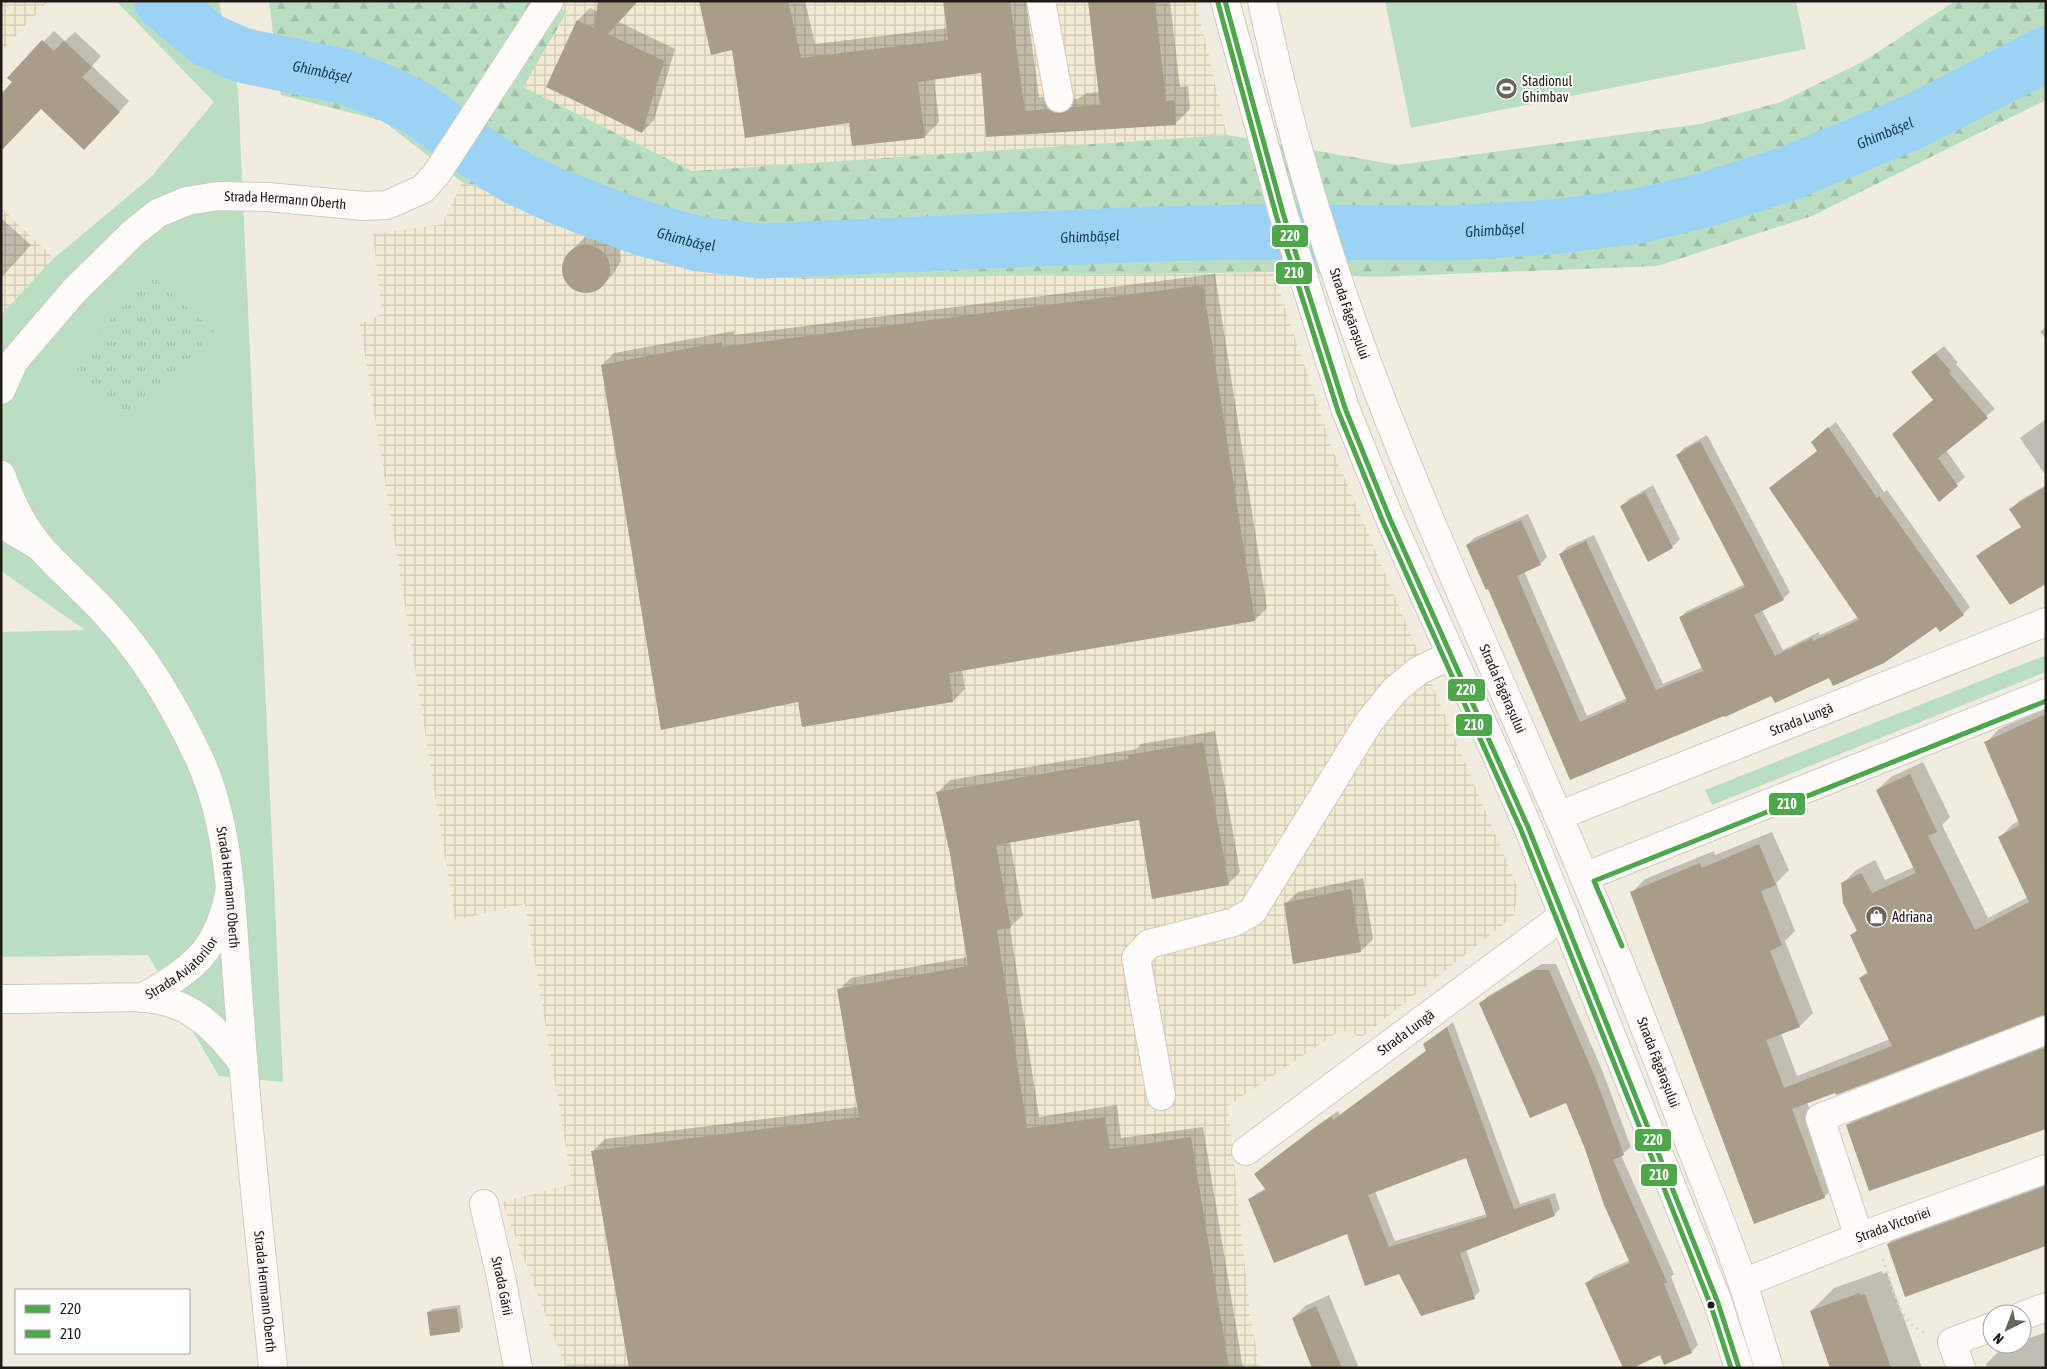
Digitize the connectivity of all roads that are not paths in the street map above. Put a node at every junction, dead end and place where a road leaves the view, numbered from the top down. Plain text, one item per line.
1 (549, 1) edge
2 (1041, 1) edge
3 (1225, 1) edge
4 (1262, 1) edge
5 (1059, 98) dead end
6 (8, 368) edge
7 (1, 390) edge
8 (1, 475) edge
9 (1, 524) edge
10 (39, 546) junction
11 (2046, 622) edge
12 (1451, 655) junction
13 (2046, 693) edge
14 (1558, 816) junction
15 (1584, 878) junction
16 (230, 886) junction
17 (1564, 914) junction
18 (142, 998) junction
19 (1, 999) edge
20 (2046, 1030) edge
21 (243, 1063) junction
22 (1161, 1096) dead end
23 (1246, 1151) dead end
24 (2046, 1169) edge
25 (484, 1204) dead end
26 (1866, 1235) junction
27 (1743, 1283) junction
28 (2046, 1307) edge
29 (2032, 1312) edge
30 (1982, 1331) edge
31 (273, 1368) edge
32 (518, 1368) edge
33 (1739, 1368) edge
34 (1769, 1368) edge
35 (1961, 1368) edge

1 - 6 main road, Strada Hermann Oberth
2 - 5 main road
3 - 12 main road
4 - 14 main road, Strada Făgărașului
6 - 7 main road, Strada Hermann Oberth
8 - 10 main road, Strada Hermann Oberth
9 - 10 main road
10 - 16 main road, Strada Hermann Oberth
11 - 14 main road, Strada Lungă
12 - 17 main road
12 - 22 main road
13 - 15 main road
14 - 15 main road, Strada Făgărașului
15 - 27 main road, Strada Făgărașului
16 - 18 main road, Strada Aviatorilor
16 - 21 main road, Strada Hermann Oberth
17 - 23 main road, Strada Lungă
17 - 33 main road
18 - 19 main road, Strada Aviatorilor
18 - 21 main road
20 - 26 main road
21 - 31 main road, Strada Hermann Oberth
24 - 26 main road, Strada Victoriei
25 - 32 main road, Strada Gării
26 - 27 main road, Strada Victoriei
27 - 34 main road, Strada Făgărașului
28 - 29 main road
30 - 35 main road

